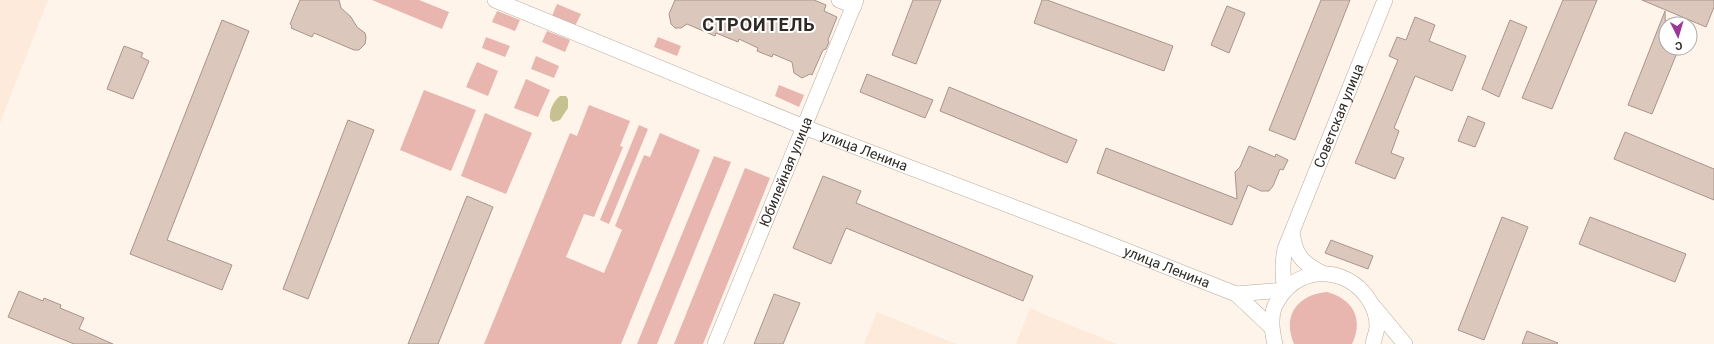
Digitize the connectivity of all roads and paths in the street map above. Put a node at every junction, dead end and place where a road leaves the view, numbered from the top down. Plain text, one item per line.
1 (495, 0) edge
2 (839, 0) edge
3 (1385, 0) edge
4 (855, 3) edge
5 (804, 127) junction
6 (1292, 232) junction
7 (1322, 273) junction
8 (1285, 290) junction
9 (1236, 294) junction
10 (1373, 305) junction
11 (1271, 327) junction
12 (715, 344) edge
13 (1275, 344) edge
14 (1373, 344) edge
15 (1405, 344) edge

1 - 5 street, улица Ленина
2 - 4 street
3 - 6 street, Советская улица
4 - 5 street, Юбилейная улица
5 - 9 street, улица Ленина
5 - 12 street, Юбилейная улица
6 - 7 street
6 - 8 street, Советская улица
7 - 8 street
7 - 10 street
8 - 9 street
8 - 11 street
9 - 11 street
10 - 14 street
10 - 15 street
11 - 13 street

